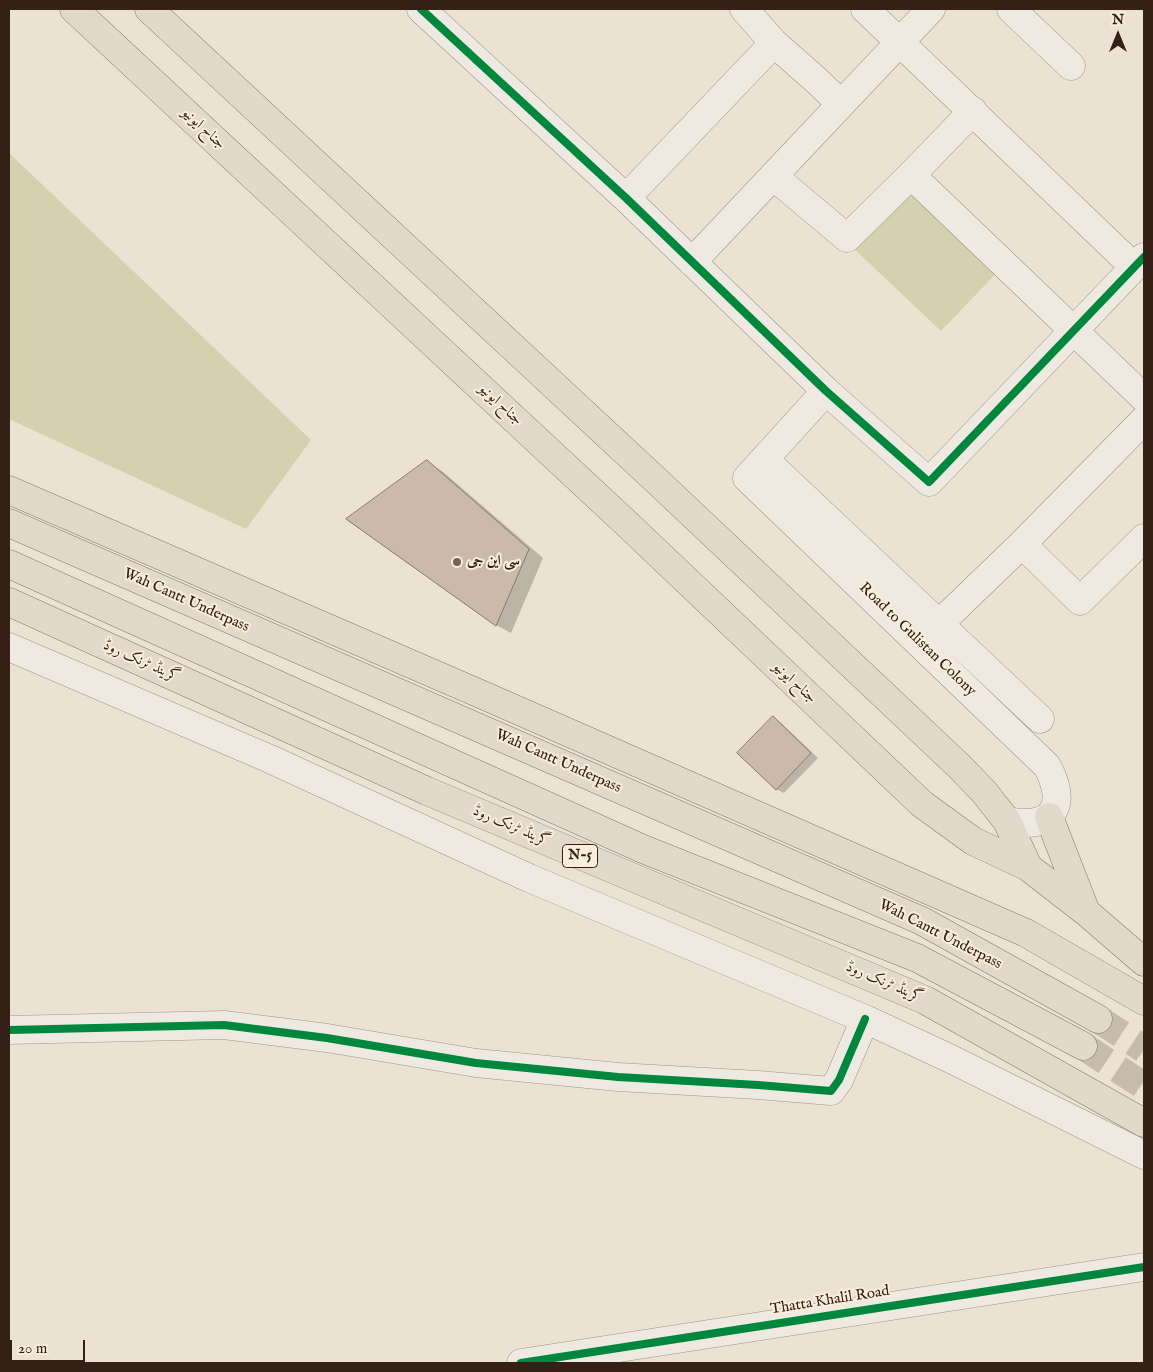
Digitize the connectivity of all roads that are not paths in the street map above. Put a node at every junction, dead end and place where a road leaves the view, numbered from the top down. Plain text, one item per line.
1 (74, 9) edge
2 (148, 9) edge
3 (744, 9) edge
4 (866, 9) edge
5 (931, 9) edge
6 (1011, 9) edge
7 (429, 11) edge
8 (900, 41) junction
9 (774, 43) junction
10 (1071, 66) dead end
11 (841, 104) junction
12 (972, 111) junction
13 (911, 175) junction
14 (773, 176) junction
15 (626, 198) junction
16 (692, 262) junction
17 (1139, 262) edge
18 (1074, 330) junction
19 (826, 391) junction
20 (1144, 398) edge
21 (1144, 420) edge
22 (755, 468) junction
23 (9, 490) edge
24 (9, 523) edge
25 (1144, 538) edge
26 (1022, 544) junction
27 (9, 564) edge
28 (9, 602) edge
29 (940, 623) junction
30 (9, 647) edge
31 (1040, 719) dead end
32 (427, 792) junction
33 (1049, 817) junction
34 (1007, 821) junction
35 (413, 823) junction
36 (1028, 867) junction
37 (1086, 912) junction
38 (1144, 962) edge
39 (1144, 1001) edge
40 (866, 1019) junction
41 (1098, 1019) tunnel mouth
42 (9, 1030) edge
43 (1083, 1046) tunnel mouth
44 (1144, 1123) edge
45 (1144, 1155) edge
46 (1144, 1267) edge
47 (630, 1355) edge
48 (528, 1363) edge

1 - 36 main road, جناح ایونیو
2 - 34 main road
3 - 9 street
4 - 8 street
5 - 8 street
6 - 10 street
7 - 15 street
8 - 11 street
8 - 12 street
9 - 11 street
9 - 15 street
11 - 14 street
12 - 13 street
12 - 17 street
13 - 14 street
13 - 18 street
14 - 16 street
15 - 16 street
16 - 19 street
17 - 18 street
18 - 19 street
18 - 20 street
19 - 22 street
21 - 26 street
22 - 29 street
22 - 33 street, Road to Gulistan Colony
23 - 39 main road
24 - 41 main road, Wah Cantt Underpass
25 - 26 street
26 - 29 street
27 - 43 main road, Wah Cantt Underpass
28 - 32 main road, گرینڈ ٹرنک روڈ / N-5
29 - 31 street
30 - 35 street
32 - 35 street
32 - 44 main road, گرینڈ ٹرنک روڈ / N-5
33 - 34 street
33 - 37 main road
34 - 36 main road
35 - 40 street
36 - 37 main road
37 - 38 main road
40 - 42 street
40 - 45 street
46 - 47 street, Thatta Khalil Road
47 - 48 street, Thatta Khalil Road

